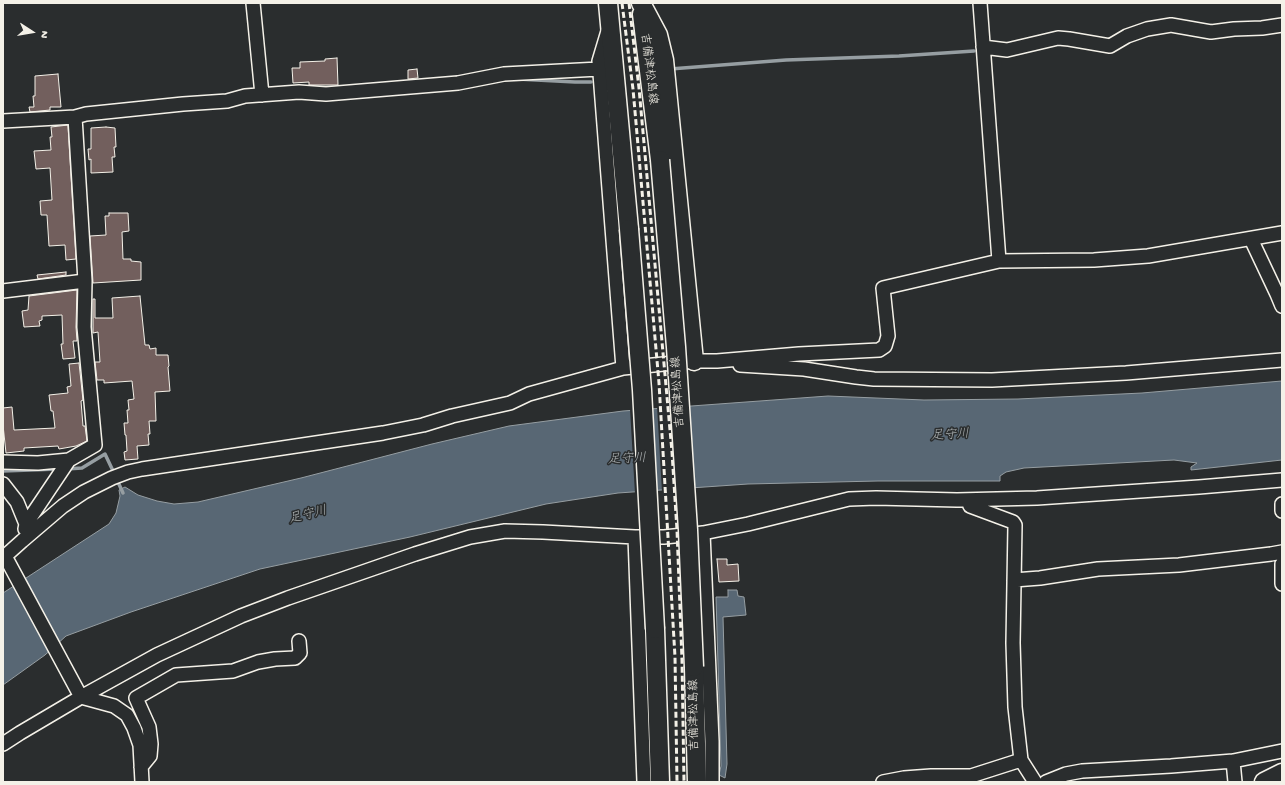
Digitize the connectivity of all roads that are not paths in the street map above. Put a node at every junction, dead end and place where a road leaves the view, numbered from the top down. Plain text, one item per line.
1 (253, 3) edge
2 (608, 3) edge
3 (641, 3) edge
4 (980, 3) edge
5 (610, 24) junction
6 (1282, 25) edge
7 (983, 47) junction
8 (599, 69) junction
9 (262, 95) junction
10 (75, 119) junction
11 (3, 121) edge
12 (1282, 233) edge
13 (1251, 239) junction
14 (999, 261) junction
15 (85, 281) junction
16 (3, 290) edge
17 (1282, 306) edge
18 (1282, 360) edge
19 (694, 361) junction
20 (717, 361) junction
21 (623, 368) junction
22 (3, 462) edge
23 (65, 466) junction
24 (1282, 480) edge
25 (3, 484) edge
26 (968, 500) junction
27 (1282, 504) edge
28 (1282, 511) edge
29 (26, 524) junction
30 (704, 533) junction
31 (635, 538) junction
32 (22, 540) junction
33 (1282, 552) edge
34 (5, 559) edge
35 (1282, 564) edge
36 (1014, 580) junction
37 (1282, 584) edge
38 (299, 641) dead end
39 (80, 695) junction
40 (3, 744) edge
41 (1282, 751) edge
42 (1021, 760) junction
43 (1233, 761) junction
44 (141, 767) junction
45 (1282, 773) edge
46 (142, 782) edge
47 (644, 782) edge
48 (660, 782) edge
49 (697, 782) edge
50 (712, 782) edge
51 (884, 782) edge
52 (1035, 782) edge
53 (1046, 782) edge
54 (1235, 782) edge
55 (1264, 782) edge

1 - 9 street
2 - 5 main road
3 - 19 main road
3 - 49 main road, 吉備津松島線, bridge
4 - 7 street
5 - 8 street
5 - 48 main road, bridge
6 - 7 street
7 - 14 street
8 - 9 street
8 - 21 street
9 - 10 street
10 - 11 street
10 - 15 street
12 - 13 street
13 - 14 street
13 - 17 street
14 - 20 street
15 - 16 street
15 - 23 street
18 - 20 street
19 - 20 street
19 - 21 street
21 - 32 street
22 - 23 street
23 - 29 street
24 - 26 street
25 - 29 street
26 - 30 street
26 - 36 street
27 - 28 street
29 - 32 street
30 - 31 street
30 - 50 street
31 - 39 street
31 - 47 street
32 - 34 street
33 - 36 street
34 - 39 street
35 - 37 street
36 - 42 street
38 - 44 street
39 - 40 street
39 - 44 street
41 - 43 street
42 - 51 street
42 - 52 street
43 - 53 street
43 - 54 street
44 - 46 street
45 - 55 main road

